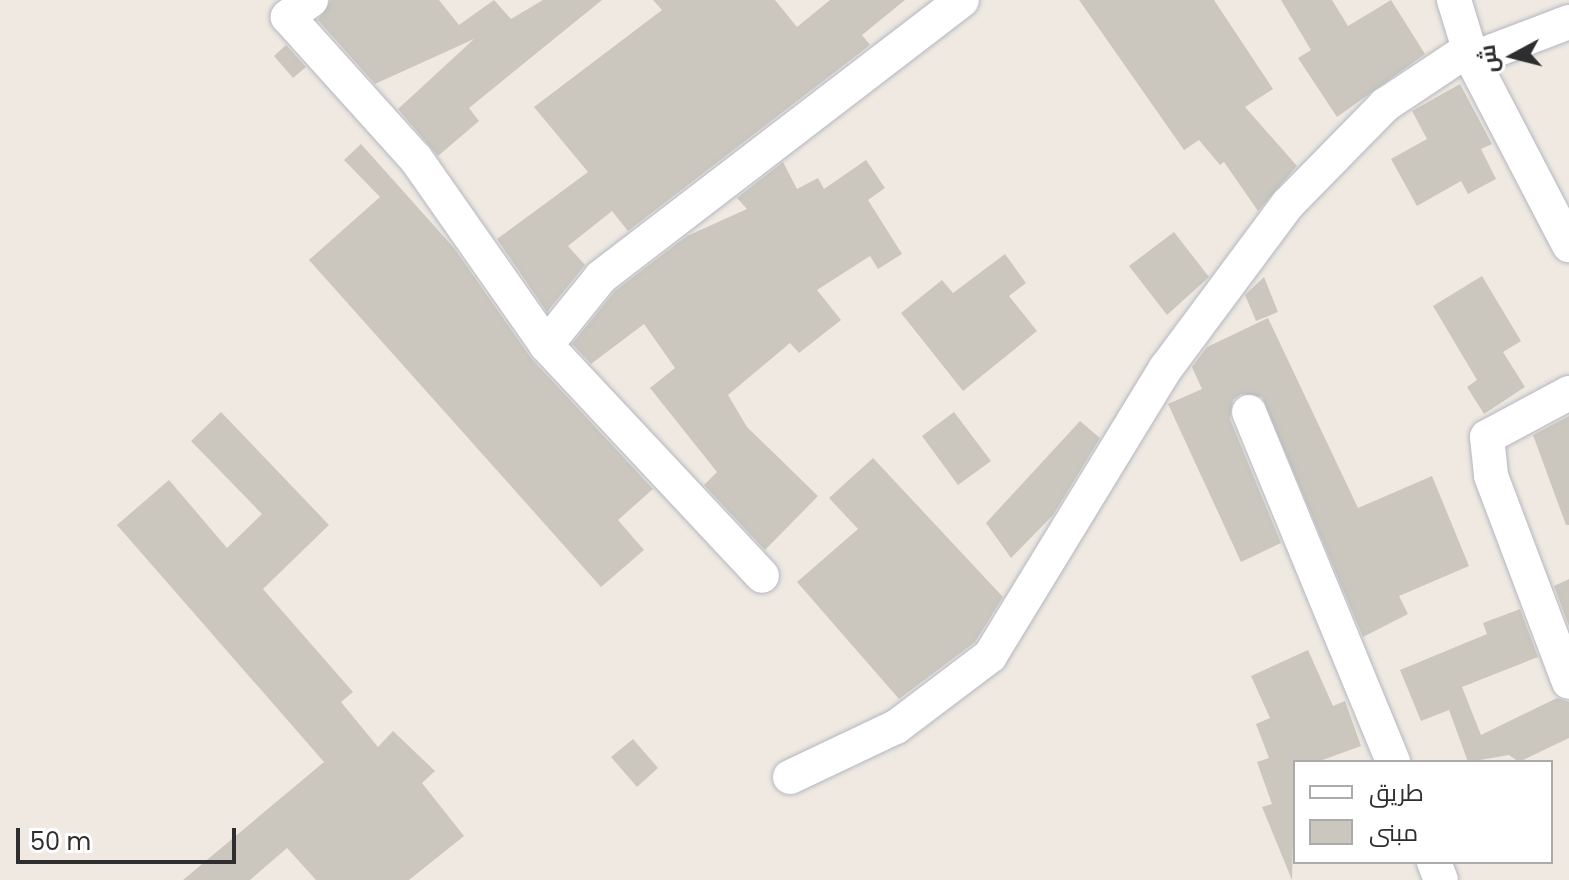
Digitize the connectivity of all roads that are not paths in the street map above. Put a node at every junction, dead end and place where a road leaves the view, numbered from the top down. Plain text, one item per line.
1 (311, 0) edge
2 (962, 0) edge
3 (1454, 0) edge
4 (1569, 22) edge
5 (1471, 54) junction
6 (1569, 245) edge
7 (546, 345) junction
8 (1569, 393) edge
9 (1249, 412) dead end
10 (762, 576) dead end
11 (1569, 682) edge
12 (1392, 760) edge
13 (790, 777) dead end

1 - 7 street
2 - 7 street
3 - 5 street
4 - 5 street
5 - 6 street
5 - 13 street
7 - 10 street
8 - 11 street
9 - 12 street

